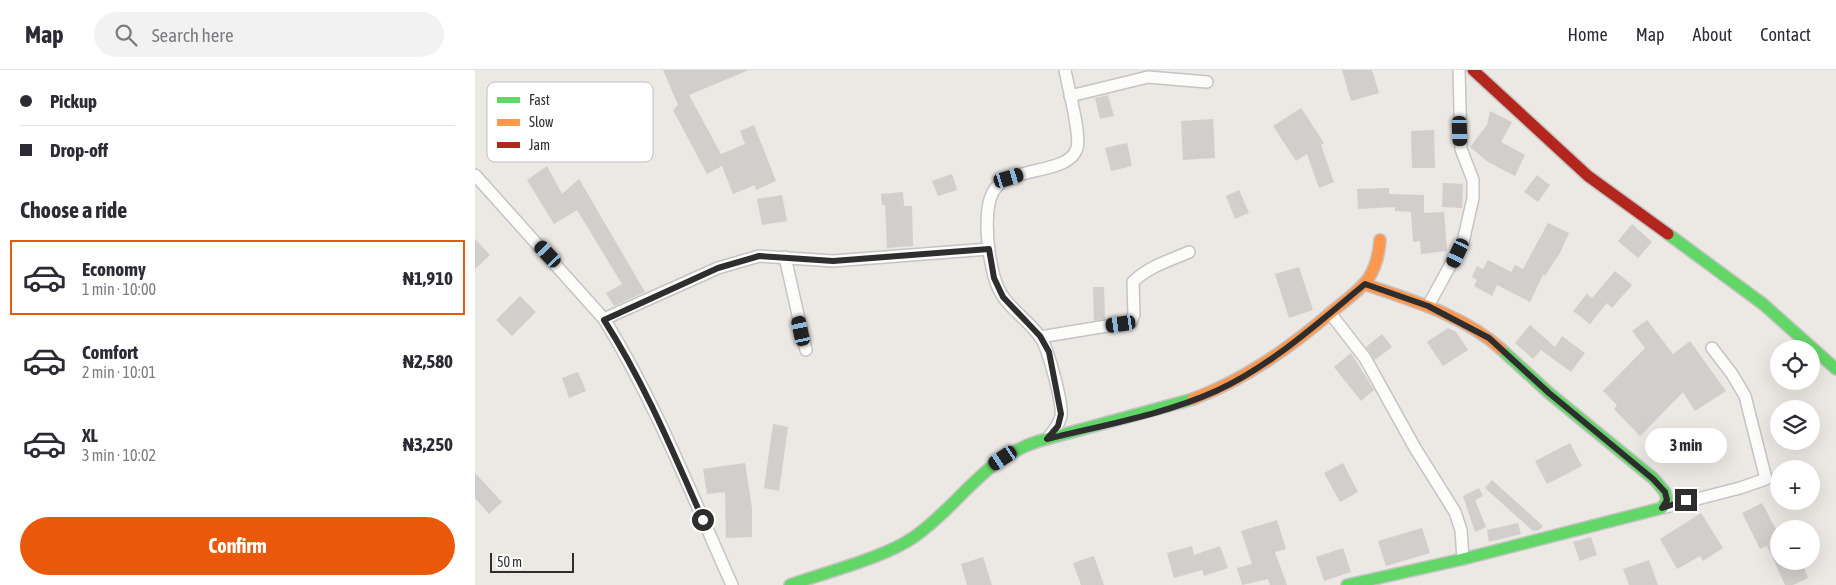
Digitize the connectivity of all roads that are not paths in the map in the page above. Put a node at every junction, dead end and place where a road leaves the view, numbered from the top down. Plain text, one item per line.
1 (1065, 70) edge
2 (1459, 70) edge
3 (1473, 70) edge
4 (1207, 82) dead end
5 (1070, 96) junction
6 (475, 175) edge
7 (1380, 240) dead end
8 (989, 249) junction
9 (1189, 252) dead end
10 (785, 257) junction
11 (1365, 284) junction
12 (1428, 306) junction
13 (1330, 313) junction
14 (604, 320) junction
15 (1040, 336) junction
16 (1711, 348) dead end
17 (805, 350) dead end
18 (1836, 369) edge
19 (1047, 439) junction
20 (1662, 508) junction
21 (1463, 559) junction
22 (732, 585) edge
23 (789, 585) edge
24 (1347, 585) edge

1 - 5 street
2 - 12 street
3 - 18 street
4 - 5 street
5 - 8 street
6 - 14 street
7 - 11 street
8 - 10 street
8 - 15 street
9 - 15 street
10 - 14 street
10 - 17 street
11 - 12 street
11 - 13 street
12 - 20 street
13 - 19 street
13 - 21 street
14 - 22 street
15 - 19 street
16 - 20 street
19 - 23 street
20 - 21 street
21 - 24 street

